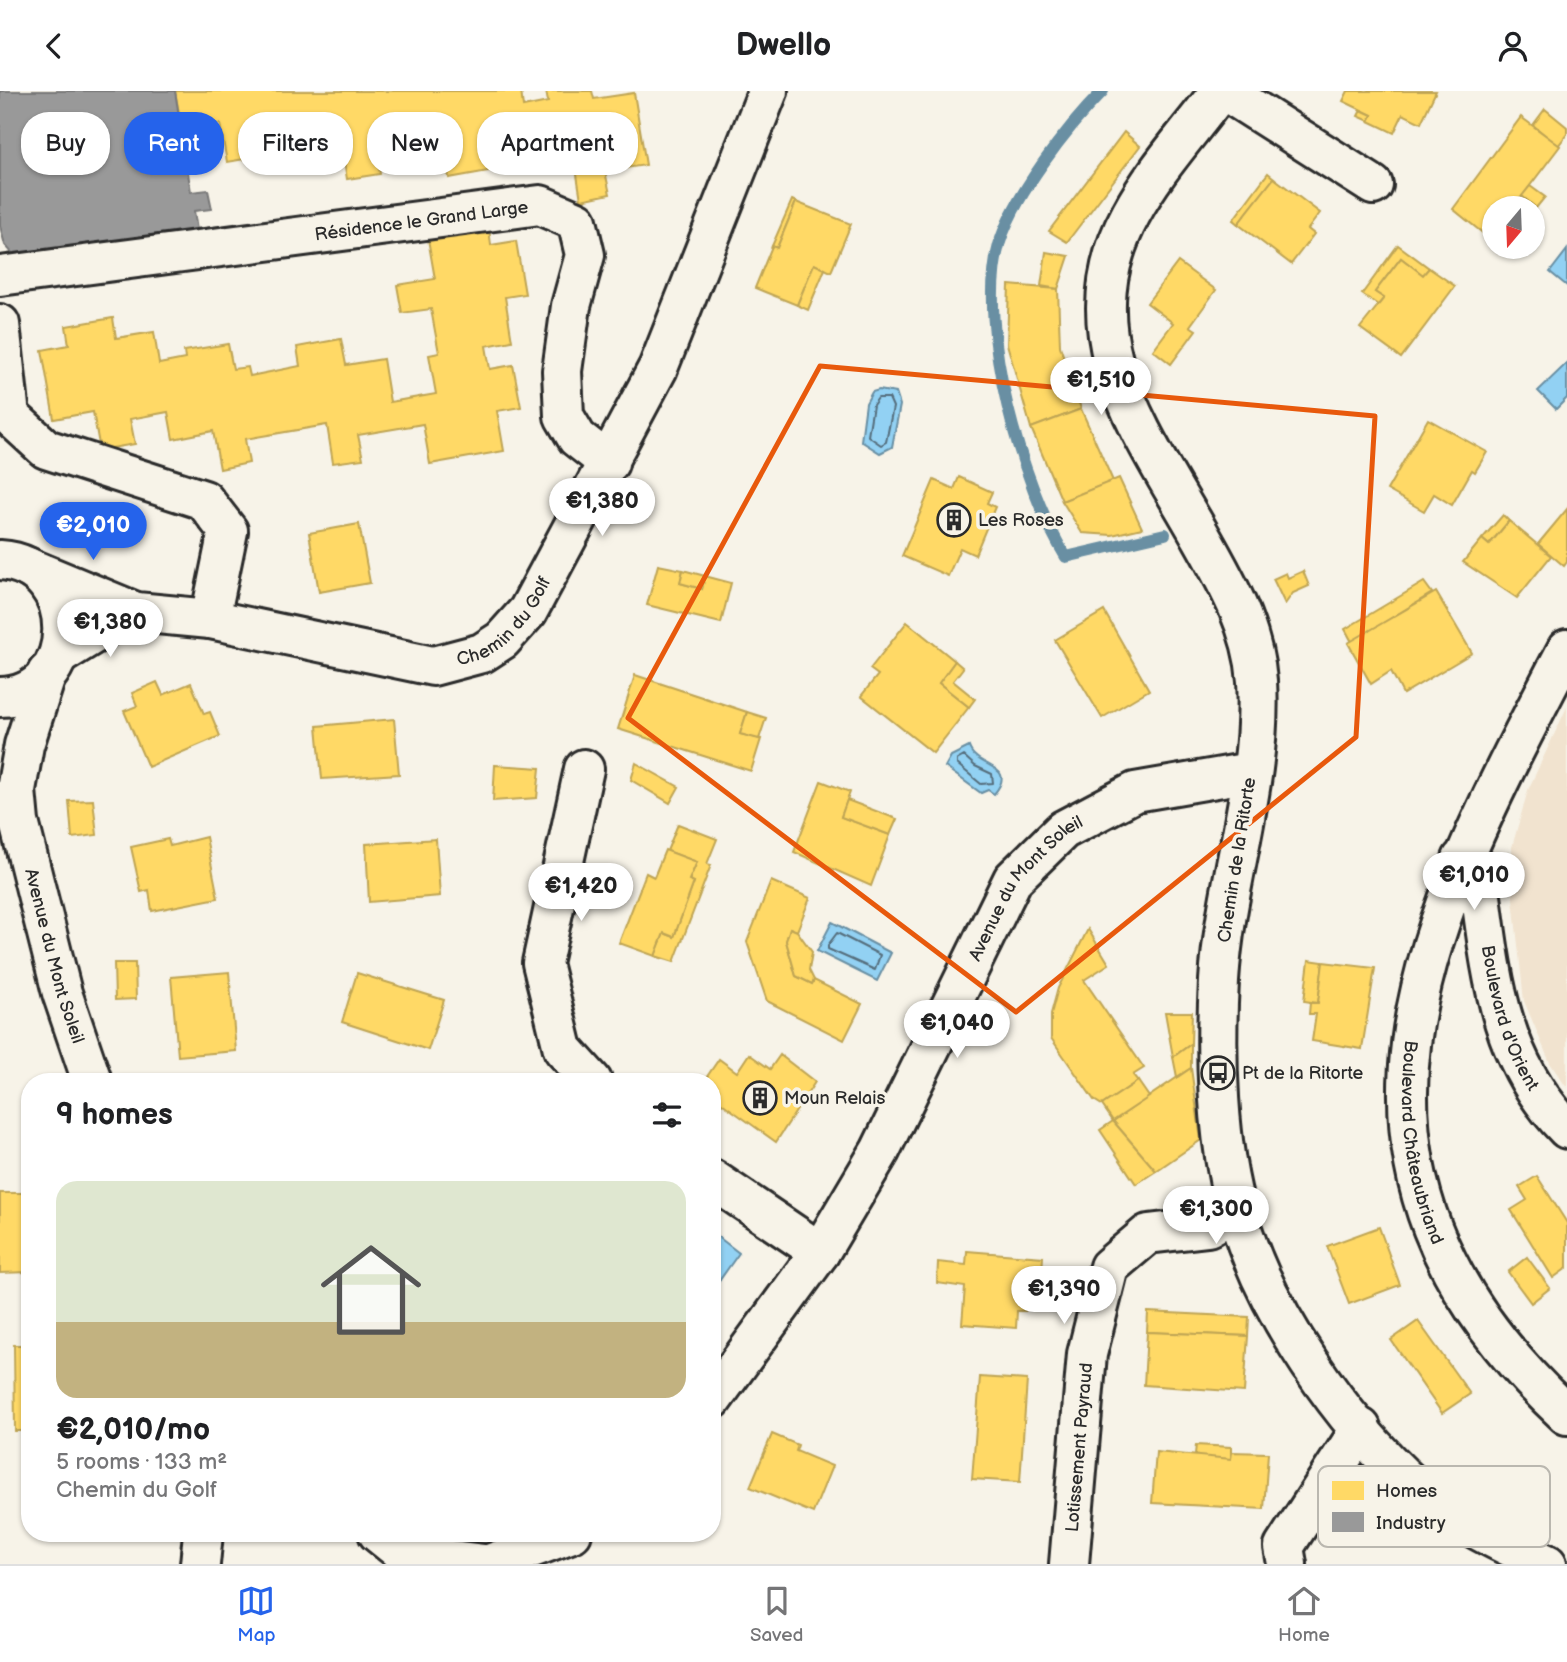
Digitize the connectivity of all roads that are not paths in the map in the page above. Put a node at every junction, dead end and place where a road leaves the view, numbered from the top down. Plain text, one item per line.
1 (768, 91) edge
2 (1220, 91) edge
3 (1225, 91) edge
4 (1373, 185) dead end
5 (0, 276) edge
6 (0, 324) edge
7 (609, 463) junction
8 (14, 563) edge
9 (136, 612) junction
10 (210, 619) junction
11 (1567, 649) edge
12 (53, 665) junction
13 (0, 697) edge
14 (584, 769) dead end
15 (1251, 772) junction
16 (8, 773) edge
17 (1462, 859) junction
18 (89, 1073) edge
19 (585, 1073) edge
20 (1567, 1129) edge
21 (721, 1185) edge
22 (1236, 1211) junction
23 (820, 1252) junction
24 (721, 1388) edge
25 (1567, 1415) edge
26 (1361, 1428) junction
27 (1336, 1466) edge
28 (1397, 1466) edge
29 (1318, 1494) edge
30 (202, 1542) edge
31 (389, 1542) edge
32 (574, 1544) edge
33 (1515, 1547) edge
34 (200, 1564) edge
35 (484, 1564) edge
36 (489, 1564) edge
37 (1069, 1564) edge
38 (1287, 1564) edge
39 (1547, 1564) edge

1 - 7 street, Chemin du Golf
2 - 15 street, Chemin de la Ritorte
3 - 4 street
5 - 7 street, Résidence le Grand Large
6 - 10 street
7 - 10 street, Chemin du Golf
8 - 9 street, Chemin du Golf
8 - 12 street, Avenue du Mont Soleil
9 - 10 street, Chemin du Golf
9 - 12 street
11 - 17 street, Boulevard Châteaubriand
12 - 13 street
12 - 16 street, Avenue du Mont Soleil
14 - 19 street
15 - 22 street, Chemin de la Ritorte
15 - 23 street, Avenue du Mont Soleil
16 - 18 street, Avenue du Mont Soleil
17 - 20 street, Boulevard d'Orient
17 - 25 street, Boulevard Châteaubriand
21 - 23 street
22 - 26 street, Chemin de la Ritorte
22 - 37 street, Lotissement Payraud
23 - 24 street, Avenue du Mont Soleil
26 - 27 street
26 - 28 street, Chemin de la Ritorte
29 - 38 street
30 - 34 street
31 - 35 street
32 - 36 street
33 - 39 street, Chemin de la Ritorte

